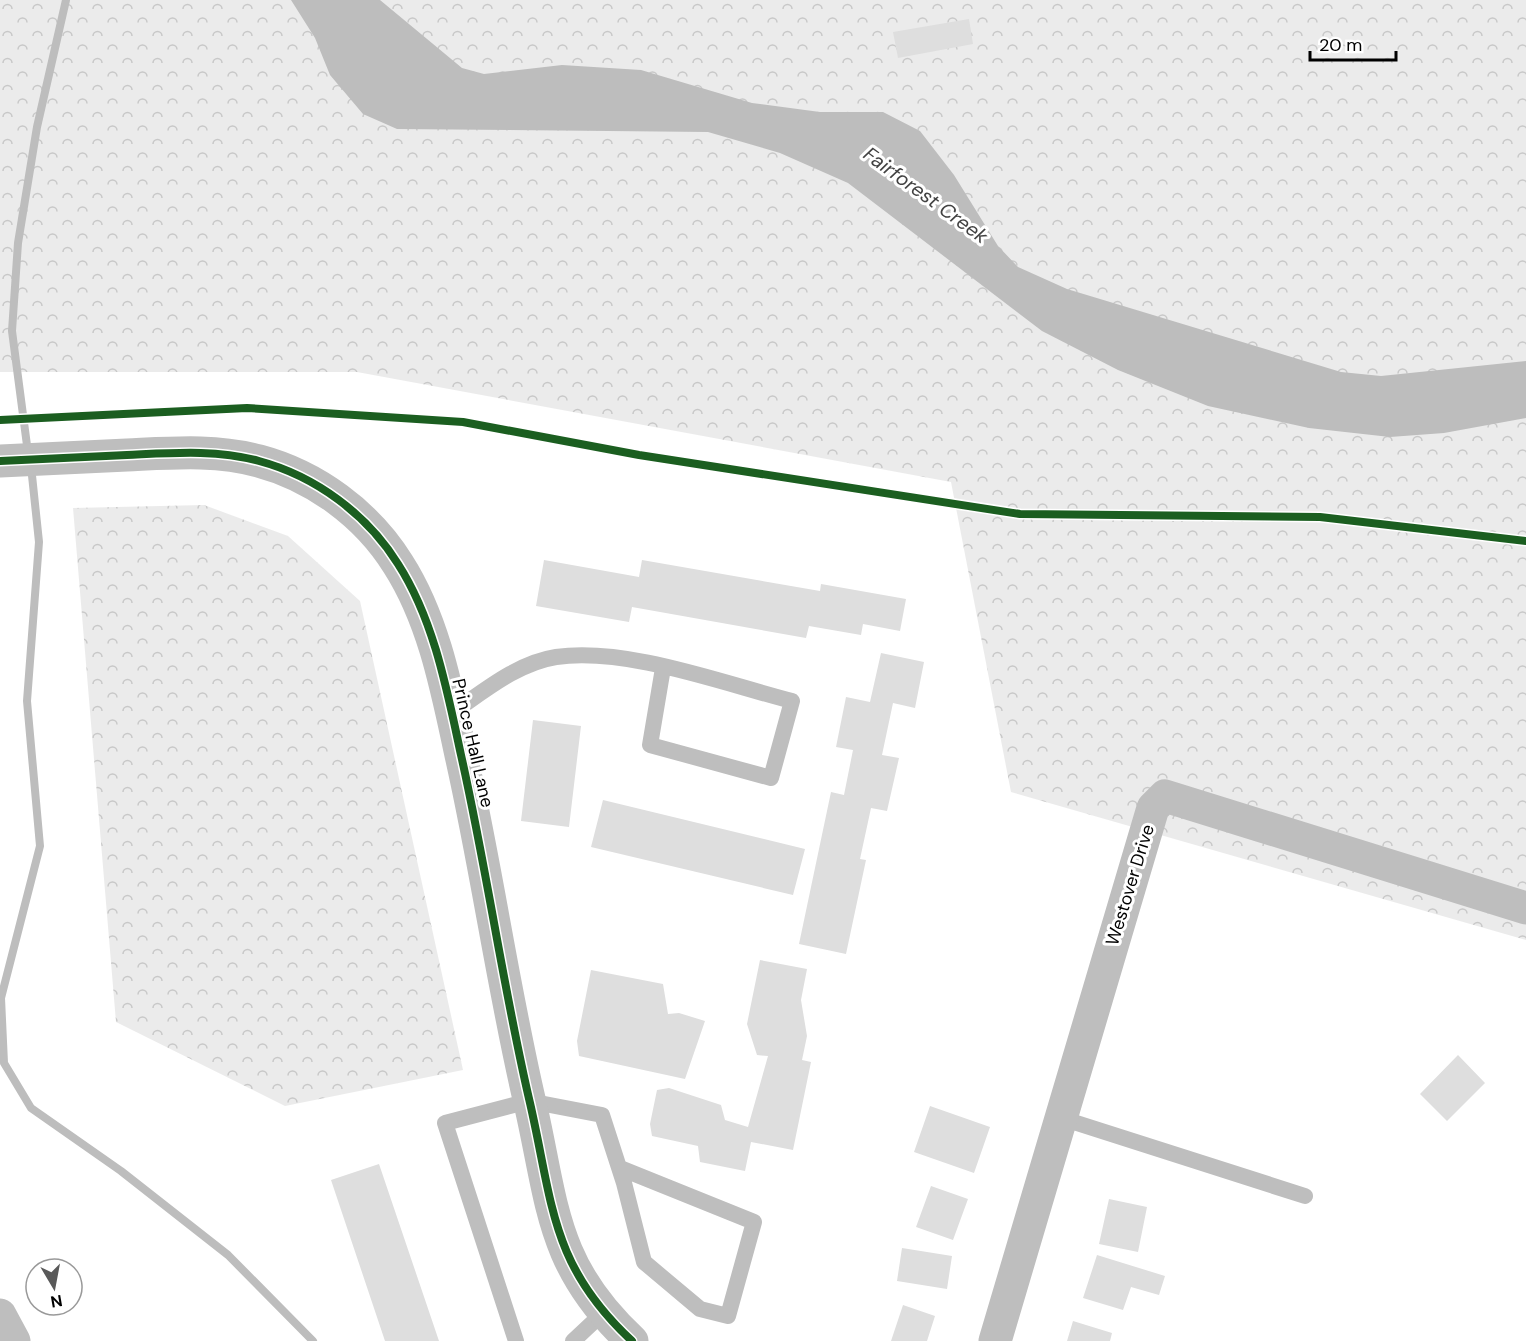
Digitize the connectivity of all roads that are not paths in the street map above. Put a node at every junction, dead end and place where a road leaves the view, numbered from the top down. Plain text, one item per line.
1 (2, 461) edge
2 (663, 668) junction
3 (452, 713) junction
4 (1526, 908) edge
5 (529, 1101) junction
6 (1061, 1118) junction
7 (620, 1168) junction
8 (1305, 1196) dead end
9 (604, 1312) junction
10 (0, 1315) edge
11 (14, 1341) edge
12 (516, 1341) edge
13 (573, 1341) edge
14 (632, 1341) edge
15 (995, 1341) edge

1 - 3 street, Prince Hall Lane
2 - 2 lane
2 - 3 lane
3 - 5 street, Prince Hall Lane
4 - 6 street, Westover Drive
5 - 7 lane
5 - 9 street, Prince Hall Lane
5 - 12 lane
6 - 8 lane
6 - 15 street, Westover Drive
7 - 7 lane
9 - 13 lane
9 - 14 street, Prince Hall Lane
10 - 11 street

